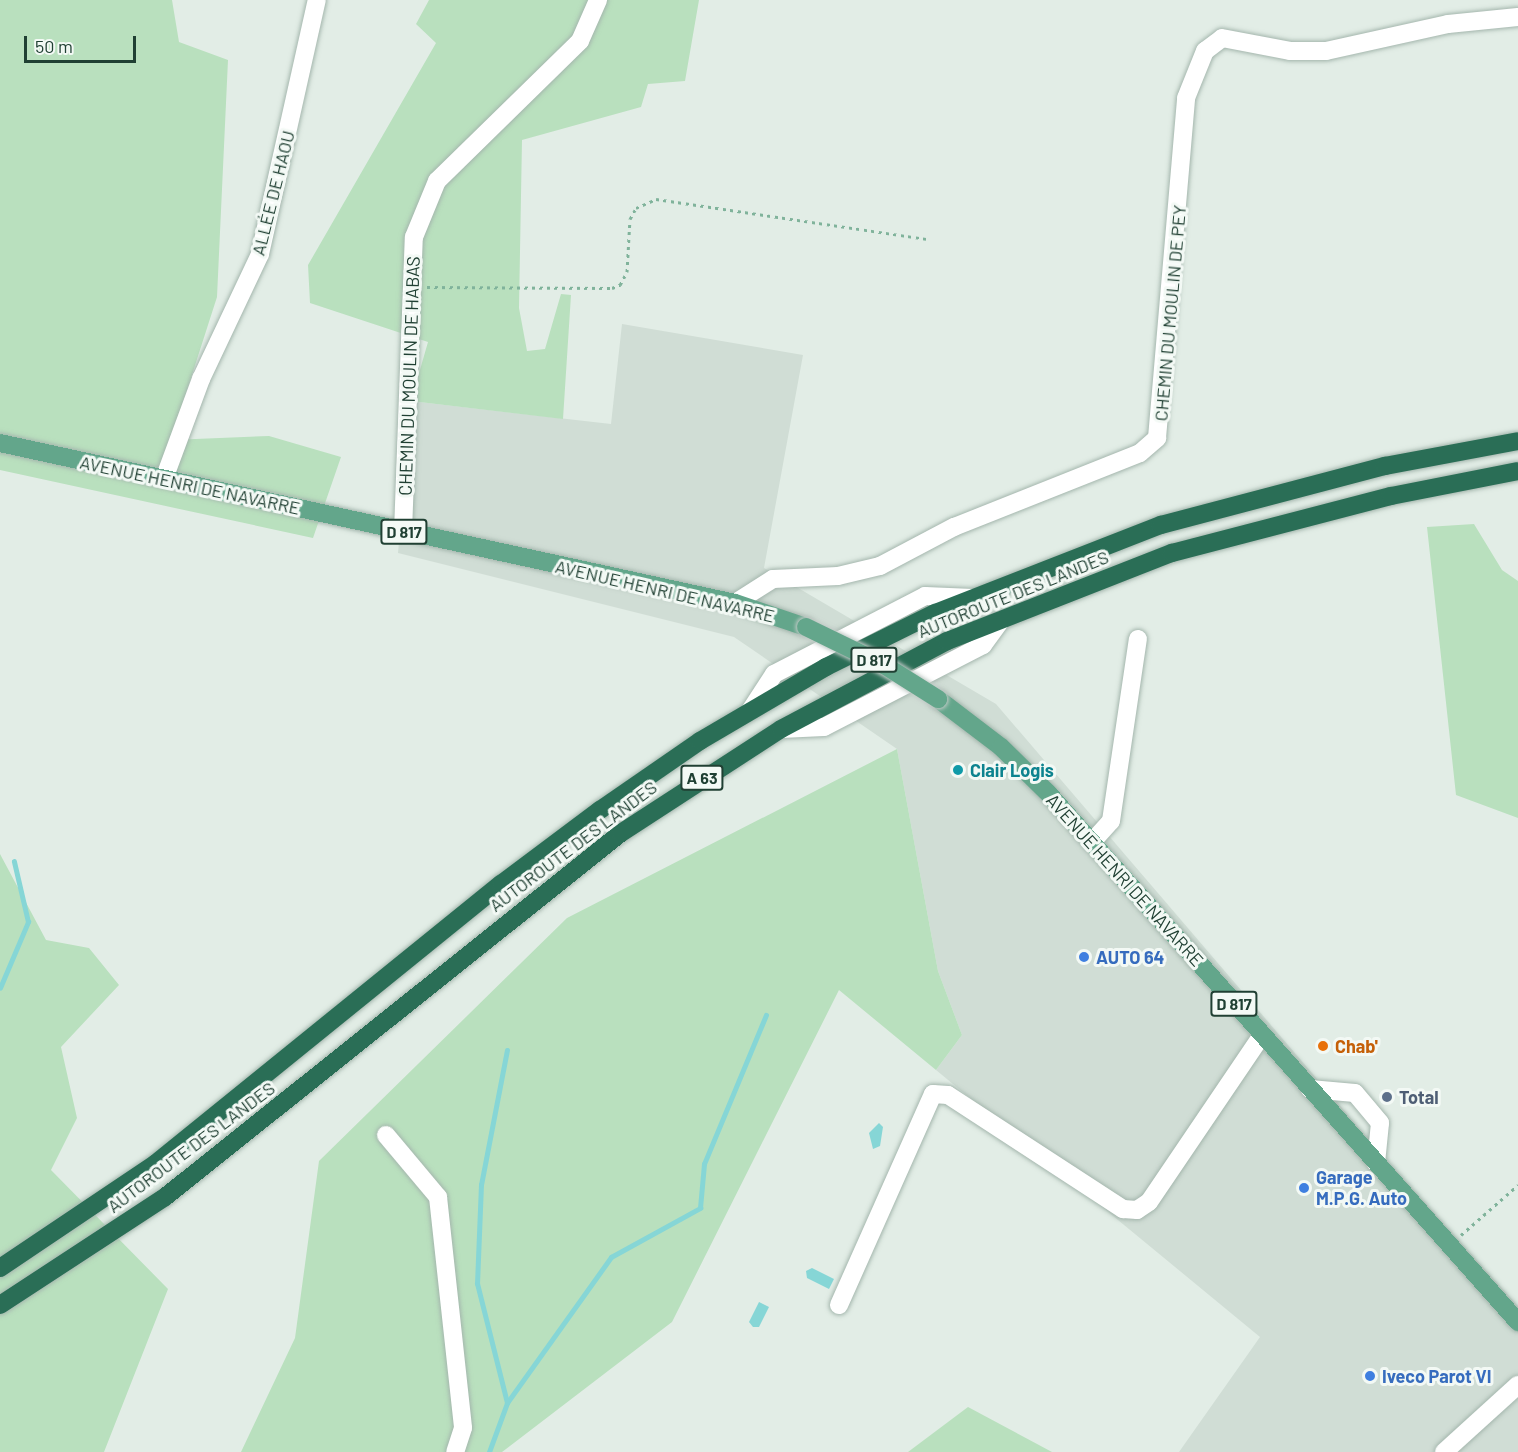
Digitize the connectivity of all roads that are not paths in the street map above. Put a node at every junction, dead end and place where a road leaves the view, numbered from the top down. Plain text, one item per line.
1 (317, 0) edge
2 (598, 0) edge
3 (1518, 17) edge
4 (1518, 441) edge
5 (0, 443) edge
6 (1518, 471) edge
7 (164, 479) junction
8 (403, 532) junction
9 (735, 603) junction
10 (1138, 639) dead end
11 (1092, 842) junction
12 (1262, 1035) junction
13 (1310, 1089) junction
14 (386, 1135) dead end
15 (1376, 1163) junction
16 (0, 1268) edge
17 (0, 1305) edge
18 (839, 1305) dead end
19 (1518, 1322) edge
20 (1518, 1385) edge
21 (455, 1452) edge
22 (1444, 1452) edge

1 - 7 street, ALLÉE DE HAOU
2 - 8 street, CHEMIN DU MOULIN DE HABAS
3 - 9 street, CHEMIN DU MOULIN DE PEY
4 - 16 highway, AUTOROUTE DES LANDES / A 63
5 - 7 main road, AVENUE HENRI DE NAVARRE / D 817
6 - 17 highway, AUTOROUTE DES LANDES / A 63
7 - 8 main road, AVENUE HENRI DE NAVARRE / D 817
8 - 9 main road, AVENUE HENRI DE NAVARRE / D 817
9 - 11 main road, AVENUE HENRI DE NAVARRE / D 817, bridge
10 - 11 street
11 - 12 main road, AVENUE HENRI DE NAVARRE / D 817
12 - 13 main road, AVENUE HENRI DE NAVARRE / D 817
12 - 18 street
13 - 15 main road, AVENUE HENRI DE NAVARRE / D 817
13 - 15 street
14 - 21 street
15 - 19 main road, AVENUE HENRI DE NAVARRE / D 817
20 - 22 street

